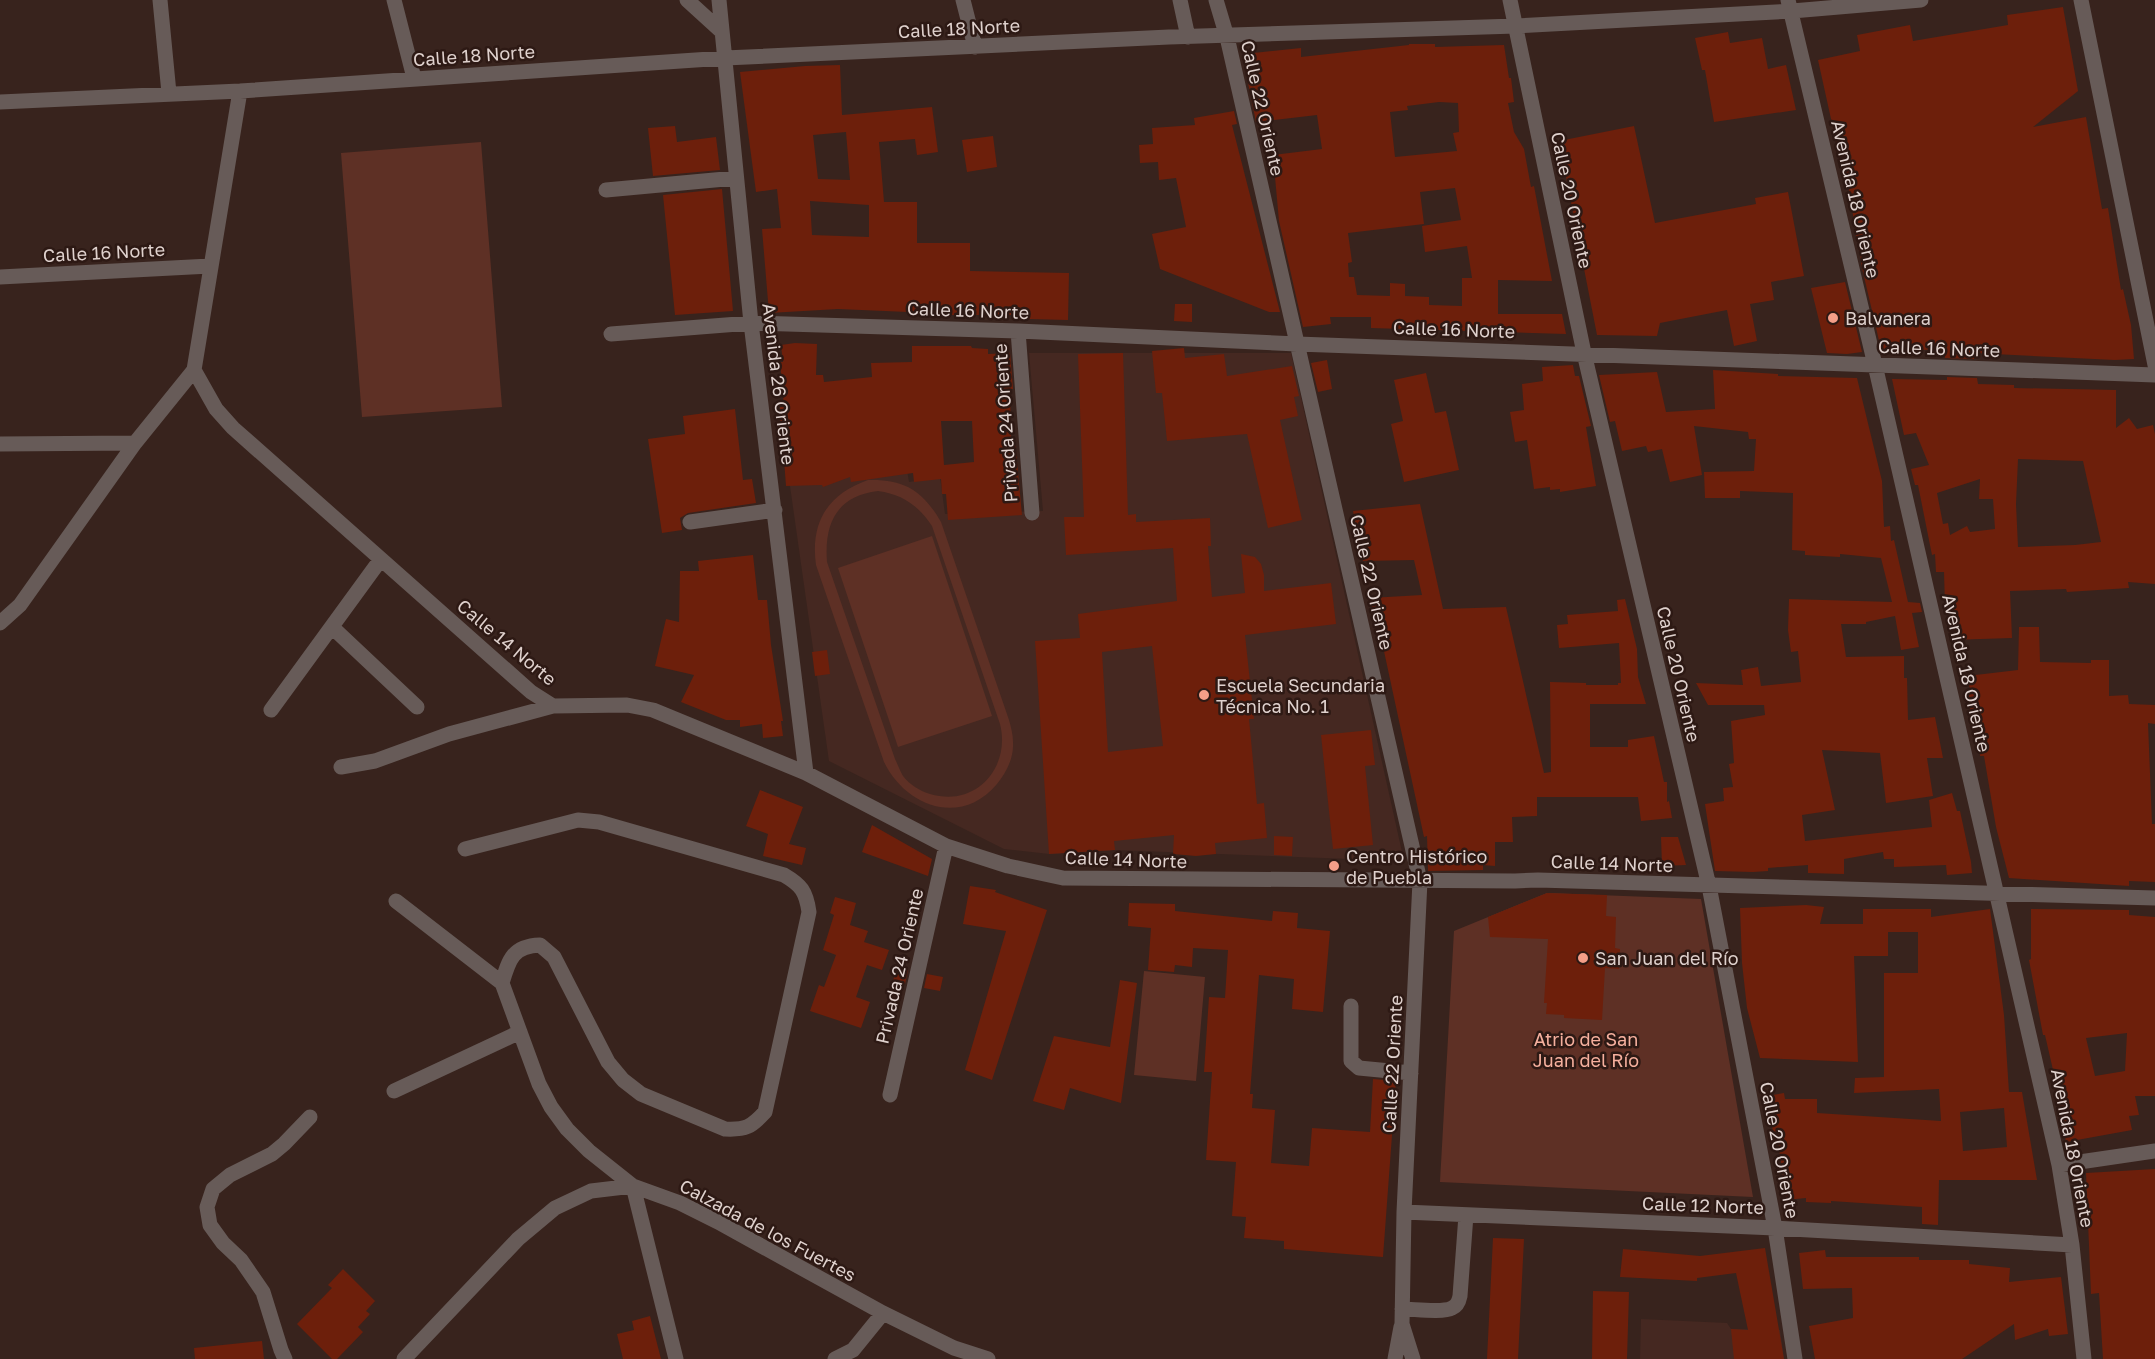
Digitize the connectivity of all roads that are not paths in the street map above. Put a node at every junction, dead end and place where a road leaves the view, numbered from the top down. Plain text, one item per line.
1 (160, 0) edge
2 (394, 0) edge
3 (687, 0) edge
4 (719, 0) edge
5 (963, 0) edge
6 (1180, 0) edge
7 (1216, 0) edge
8 (1510, 0) edge
9 (1921, 0) edge
10 (2081, 0) edge
11 (1790, 5) edge
12 (1516, 26) junction
13 (722, 31) junction
14 (1188, 37) junction
15 (1227, 37) junction
16 (975, 46) junction
17 (725, 58) junction
18 (414, 78) junction
19 (240, 91) junction
20 (169, 93) junction
21 (0, 102) edge
22 (736, 178) junction
23 (606, 190) dead end
24 (210, 266) junction
25 (0, 277) edge
26 (751, 323) junction
27 (1018, 331) junction
28 (611, 334) dead end
29 (1298, 344) junction
30 (1584, 353) junction
31 (2155, 364) edge
32 (1875, 365) junction
33 (194, 370) junction
34 (2155, 375) edge
35 (135, 443) junction
36 (0, 444) edge
37 (775, 510) junction
38 (1032, 513) dead end
39 (690, 522) dead end
40 (381, 559) junction
41 (0, 623) edge
42 (332, 627) junction
43 (554, 705) junction
44 (417, 707) dead end
45 (271, 710) dead end
46 (340, 767) dead end
47 (806, 773) junction
48 (945, 846) junction
49 (465, 849) dead end
50 (1420, 881) junction
51 (1709, 886) junction
52 (1998, 892) junction
53 (2155, 898) edge
54 (396, 901) dead end
55 (502, 982) junction
56 (1351, 1006) dead end
57 (520, 1032) junction
58 (1411, 1073) junction
59 (394, 1091) dead end
60 (890, 1095) dead end
61 (310, 1117) dead end
62 (2155, 1151) edge
63 (2059, 1165) junction
64 (633, 1186) junction
65 (1404, 1212) junction
66 (1466, 1215) junction
67 (1775, 1228) junction
68 (2072, 1245) junction
69 (883, 1313) junction
70 (1402, 1317) junction
71 (285, 1359) edge
72 (404, 1359) edge
73 (676, 1359) edge
74 (835, 1359) edge
75 (988, 1359) edge
76 (1395, 1359) edge
77 (1413, 1359) edge
78 (1795, 1359) edge
79 (2084, 1359) edge

1 - 20 street
2 - 18 street
3 - 13 street
4 - 13 street, Avenida 26 Oriente
5 - 16 street
6 - 14 street
7 - 15 street, Calle 22 Oriente
8 - 12 street, Calle 20 Oriente
9 - 11 street, Calle 18 Norte
10 - 31 street
11 - 12 street, Calle 18 Norte
11 - 32 street, Avenida 18 Oriente
12 - 15 street, Calle 18 Norte
12 - 30 street, Calle 20 Oriente
13 - 17 street, Avenida 26 Oriente
14 - 15 street, Calle 18 Norte
14 - 16 street, Calle 18 Norte
15 - 29 street, Calle 22 Oriente
16 - 17 street, Calle 18 Norte
17 - 18 street, Calle 18 Norte
17 - 22 street, Avenida 26 Oriente
18 - 19 street, Calle 18 Norte
19 - 20 street, Calle 18 Norte
19 - 24 street
20 - 21 street, Calle 18 Norte
22 - 23 street
22 - 26 street, Avenida 26 Oriente
24 - 25 street, Calle 16 Norte
24 - 33 street
26 - 27 street, Calle 16 Norte
26 - 28 street, Calle 16 Norte
26 - 37 street, Avenida 26 Oriente
27 - 29 street, Calle 16 Norte
27 - 38 street, Privada 24 Oriente
29 - 30 street, Calle 16 Norte
29 - 50 street, Calle 22 Oriente
30 - 32 street, Calle 16 Norte
30 - 51 street, Calle 20 Oriente
32 - 34 street, Calle 16 Norte
32 - 52 street, Avenida 18 Oriente
33 - 35 street
33 - 40 street, Calle 14 Norte
35 - 36 street
35 - 41 street
37 - 39 street
37 - 47 street, Avenida 26 Oriente
40 - 42 street
40 - 43 street, Calle 14 Norte
42 - 44 street
42 - 45 street
43 - 46 street
43 - 47 street, Calle 14 Norte
47 - 48 street, Calle 14 Norte
48 - 50 street, Calle 14 Norte
48 - 60 street, Privada 24 Oriente
49 - 55 street
50 - 51 street, Calle 14 Norte
50 - 58 street, Calle 22 Oriente
51 - 52 street, Calle 14 Norte
51 - 67 street, Calle 20 Oriente
52 - 53 street, Calle 14 Norte
52 - 63 street, Avenida 18 Oriente
54 - 55 street
55 - 57 street
56 - 58 street
57 - 59 street
57 - 64 street
58 - 65 street, Calle 22 Oriente
61 - 71 street
62 - 63 street
63 - 68 street, Avenida 18 Oriente
64 - 69 street, Calzada de los Fuertes
64 - 72 street, Calzada de los Fuertes
64 - 73 street
65 - 66 street, Calle 12 Norte
65 - 70 street, Calle 22 Oriente
66 - 67 street, Calle 12 Norte
66 - 70 street
67 - 68 street, Calle 12 Norte
67 - 78 street, Calle 20 Oriente
68 - 79 street, Avenida 18 Oriente
69 - 74 street
69 - 75 street, Calzada de los Fuertes
70 - 76 street, Calle 22 Oriente
70 - 77 street, Calle 22 Oriente

